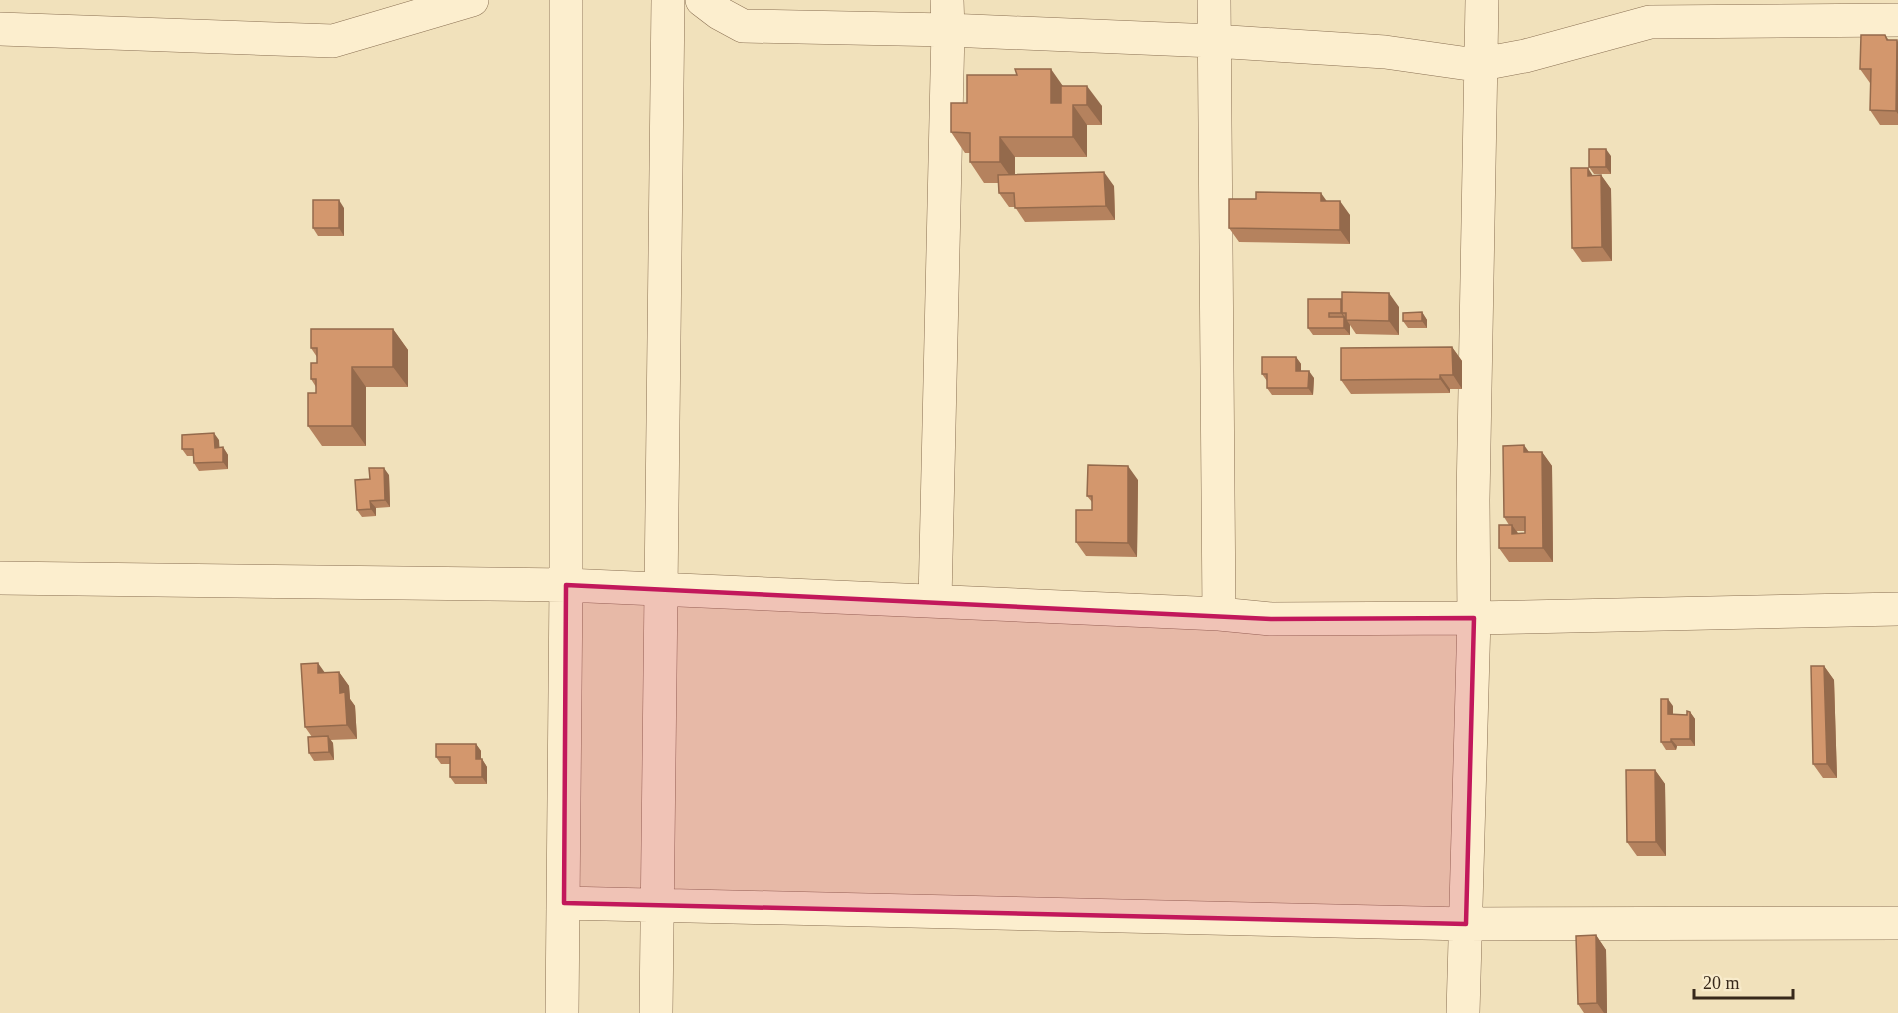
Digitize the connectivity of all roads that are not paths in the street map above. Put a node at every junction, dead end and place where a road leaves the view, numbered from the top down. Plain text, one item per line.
1 (472, 0) edge
2 (566, 0) edge
3 (668, 0) edge
4 (702, 0) edge
5 (1214, 0) edge
6 (1482, 0) edge
7 (948, 15) edge
8 (1898, 20) edge
9 (0, 29) edge
10 (1214, 40) junction
11 (1482, 64) junction
12 (0, 578) edge
13 (566, 585) junction
14 (662, 590) junction
15 (935, 601) junction
16 (1898, 609) edge
17 (1219, 614) junction
18 (1474, 618) junction
19 (564, 903) junction
20 (657, 906) junction
21 (1898, 923) edge
22 (1466, 924) junction
23 (562, 1013) edge
24 (656, 1013) edge
25 (1463, 1013) edge

1 - 9 street
2 - 13 street
3 - 14 street
4 - 7 street
5 - 10 street
6 - 11 street
7 - 10 street
7 - 15 street
8 - 11 street
10 - 11 street
10 - 17 street
11 - 18 street
12 - 13 street
13 - 14 street
13 - 19 street
14 - 15 street
14 - 20 street
15 - 17 street
16 - 18 street
17 - 18 street
18 - 22 street
19 - 20 street
19 - 23 street
20 - 22 street
20 - 24 street
21 - 22 street
22 - 25 street

